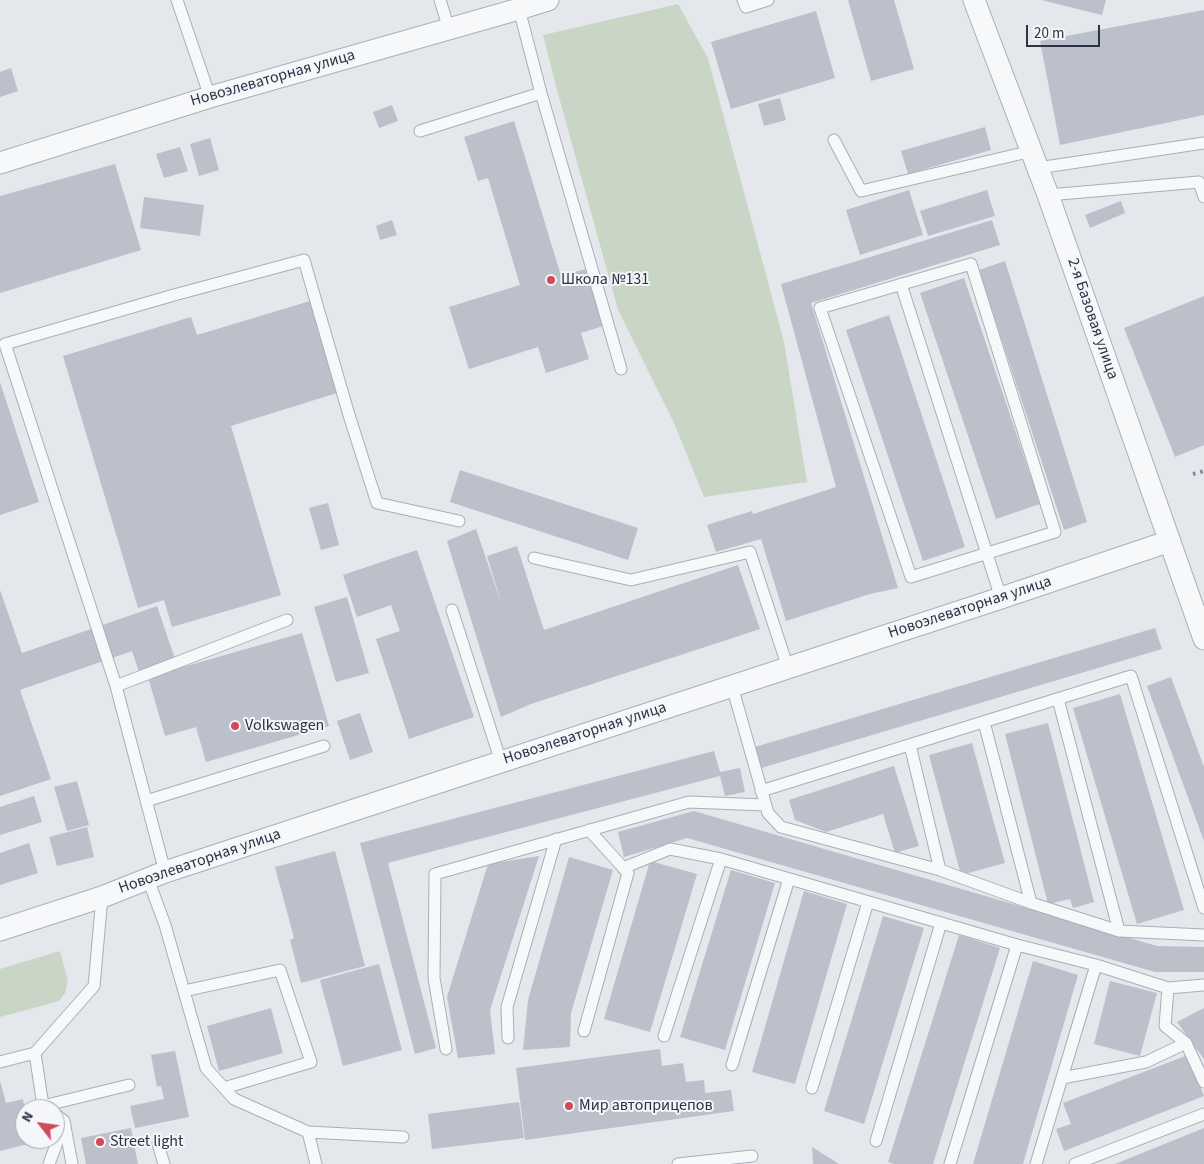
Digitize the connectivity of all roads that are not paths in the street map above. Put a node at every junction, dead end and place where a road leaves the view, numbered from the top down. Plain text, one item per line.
1 (177, 0) edge
2 (440, 0) edge
3 (548, 0) edge
4 (744, 0) edge
5 (768, 0) edge
6 (974, 0) edge
7 (507, 8) edge
8 (449, 29) junction
9 (541, 93) junction
10 (210, 97) junction
11 (420, 131) dead end
12 (834, 140) dead end
13 (1204, 143) edge
14 (1035, 159) junction
15 (0, 163) edge
16 (1048, 194) junction
17 (1204, 196) edge
18 (901, 284) junction
19 (621, 369) dead end
20 (458, 521) dead end
21 (1170, 541) junction
22 (988, 554) junction
23 (534, 558) dead end
24 (1001, 598) junction
25 (452, 610) dead end
26 (1200, 613) edge
27 (287, 620) dead end
28 (1204, 639) edge
29 (788, 668) junction
30 (116, 686) junction
31 (732, 686) junction
32 (1058, 699) junction
33 (984, 722) junction
34 (910, 745) junction
35 (324, 746) dead end
36 (501, 762) junction
37 (761, 791) junction
38 (146, 801) junction
39 (765, 805) junction
40 (589, 830) junction
41 (556, 840) junction
42 (721, 859) junction
43 (623, 868) junction
44 (940, 870) junction
45 (156, 875) junction
46 (789, 879) junction
47 (102, 897) junction
48 (868, 902) junction
49 (1031, 902) junction
50 (1204, 908) edge
51 (941, 923) junction
52 (0, 930) edge
53 (1119, 930) junction
54 (1204, 936) edge
55 (1017, 945) junction
56 (1096, 965) junction
57 (1204, 985) edge
58 (1168, 988) junction
59 (184, 991) junction
60 (584, 1031) dead end
61 (664, 1036) dead end
62 (508, 1038) dead end
63 (1186, 1043) junction
64 (446, 1050) dead end
65 (35, 1053) junction
66 (0, 1062) edge
67 (732, 1064) dead end
68 (1062, 1078) junction
69 (1204, 1082) edge
70 (129, 1085) dead end
71 (224, 1088) junction
72 (812, 1088) dead end
73 (44, 1099) edge
74 (65, 1102) edge
75 (1204, 1114) edge
76 (308, 1132) junction
77 (65, 1137) edge
78 (402, 1137) dead end
79 (876, 1141) dead end
80 (158, 1144) dead end
81 (53, 1149) edge
82 (752, 1156) dead end
83 (49, 1164) edge
84 (72, 1164) edge
85 (164, 1164) edge
86 (316, 1164) edge
87 (678, 1164) edge
88 (950, 1164) edge
89 (1036, 1164) edge
90 (1075, 1164) edge

1 - 10 lane
2 - 8 lane
3 - 7 street, Новоэлеваторная улица
4 - 5 lane
6 - 14 street, 2-я Базовая улица
7 - 8 street, Новоэлеваторная улица
7 - 9 lane
8 - 10 street, Новоэлеваторная улица
9 - 11 lane
9 - 19 lane
10 - 15 street, Новоэлеваторная улица
12 - 14 lane
13 - 14 lane
14 - 16 street, 2-я Базовая улица
16 - 17 lane
16 - 21 street, 2-я Базовая улица
18 - 22 lane
18 - 22 lane
18 - 22 lane
20 - 30 lane
21 - 24 street, Новоэлеваторная улица
21 - 26 street, 2-я Базовая улица
22 - 24 lane
23 - 29 lane
24 - 29 street, Новоэлеваторная улица
25 - 36 lane
26 - 28 street, 2-я Базовая улица
27 - 30 lane
29 - 31 street, Новоэлеваторная улица
30 - 38 lane
31 - 36 street, Новоэлеваторная улица
31 - 37 lane
32 - 33 lane
32 - 50 lane
32 - 53 lane
33 - 34 lane
33 - 49 lane
34 - 37 lane
34 - 44 lane
35 - 38 lane
36 - 45 street, Новоэлеваторная улица
37 - 39 lane
38 - 45 lane
39 - 40 lane
39 - 44 lane
40 - 41 lane
40 - 43 lane
41 - 62 lane
41 - 64 lane
42 - 43 lane
42 - 46 lane
42 - 61 lane
43 - 60 lane
44 - 49 lane
45 - 47 street, Новоэлеваторная улица
45 - 59 lane
46 - 48 lane
46 - 67 lane
47 - 52 street, Новоэлеваторная улица
47 - 65 lane
48 - 51 lane
48 - 72 lane
49 - 53 lane
51 - 55 lane
51 - 79 lane
53 - 54 lane
55 - 56 lane
55 - 88 lane
56 - 58 lane
56 - 68 lane
57 - 58 lane
58 - 63 lane
59 - 71 lane
59 - 71 lane
63 - 68 lane
63 - 69 lane
65 - 66 lane
65 - 73 lane
68 - 89 lane
70 - 74 lane
71 - 76 lane
75 - 90 lane
76 - 78 lane
76 - 86 lane
77 - 84 lane
80 - 85 lane
81 - 83 lane
82 - 87 lane

